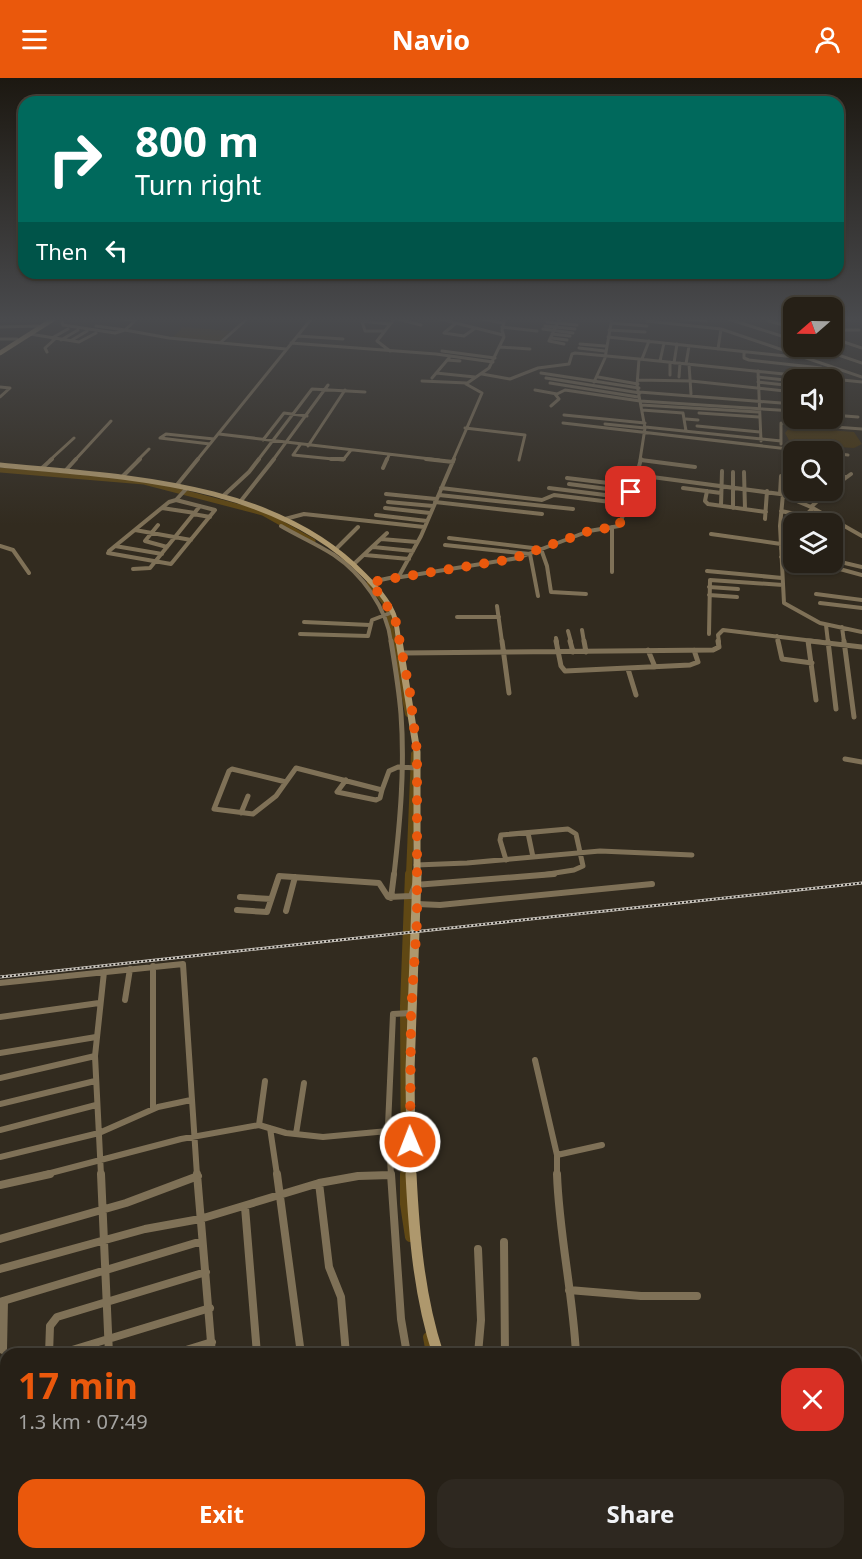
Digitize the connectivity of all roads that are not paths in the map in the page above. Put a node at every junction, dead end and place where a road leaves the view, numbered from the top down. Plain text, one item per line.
1 (1, 387) edge
2 (256, 387) edge
3 (319, 387) edge
4 (326, 387) edge
5 (332, 387) edge
6 (469, 387) edge
7 (576, 387) edge
8 (591, 387) edge
9 (599, 387) edge
10 (620, 387) edge
11 (640, 387) edge
12 (667, 387) edge
13 (691, 387) edge
14 (749, 387) edge
15 (757, 388) junction
16 (588, 389) junction
17 (345, 390) junction
18 (534, 390) dead end
19 (783, 391) edge
20 (364, 392) dead end
21 (584, 393) junction
22 (555, 394) junction
23 (640, 394) junction
24 (692, 394) junction
25 (0, 397) edge
26 (758, 401) junction
27 (783, 403) edge
28 (693, 405) junction
29 (551, 406) dead end
30 (699, 410) junction
31 (759, 410) junction
32 (783, 411) edge
33 (294, 414) junction
34 (564, 415) dead end
35 (307, 416) junction
36 (843, 416) edge
37 (759, 417) junction
38 (858, 417) dead end
39 (686, 419) junction
40 (698, 420) junction
41 (111, 421) dead end
42 (563, 423) dead end
43 (783, 423) edge
44 (602, 424) junction
45 (697, 426) junction
46 (843, 427) edge
47 (465, 428) junction
48 (645, 428) junction
49 (862, 429) edge
50 (686, 431) junction
51 (697, 432) junction
52 (760, 432) junction
53 (219, 434) junction
54 (74, 438) dead end
55 (214, 439) junction
56 (761, 439) junction
57 (263, 440) junction
58 (274, 441) junction
59 (781, 441) junction
60 (287, 443) junction
61 (210, 444) junction
62 (300, 445) junction
63 (308, 446) junction
64 (762, 446) junction
65 (782, 448) joint
66 (149, 449) dead end
67 (351, 450) junction
68 (389, 454) junction
69 (843, 454) edge
70 (848, 455) dead end
71 (519, 460) dead end
72 (641, 460) junction
73 (453, 462) junction
74 (0, 465) edge
75 (695, 467) dead end
76 (42, 468) junction
77 (383, 468) dead end
78 (66, 470) junction
79 (722, 471) dead end
80 (733, 472) dead end
81 (744, 472) dead end
82 (637, 475) junction
83 (781, 476) dead end
84 (843, 476) edge
85 (849, 476) joint
86 (122, 477) junction
87 (567, 478) dead end
88 (843, 480) edge
89 (569, 484) dead end
90 (721, 485) junction
91 (176, 486) junction
92 (633, 486) junction
93 (734, 487) junction
94 (441, 488) junction
95 (549, 488) dead end
96 (683, 488) dead end
97 (745, 488) junction
98 (185, 491) junction
99 (706, 491) junction
100 (767, 491) junction
101 (631, 492) junction
102 (721, 493) junction
103 (389, 494) joint
104 (781, 494) junction
105 (222, 497) junction
106 (629, 498) junction
107 (176, 500) junction
108 (436, 501) junction
109 (818, 501) edge
110 (240, 502) junction
111 (388, 502) junction
112 (627, 504) junction
113 (200, 506) junction
114 (721, 506) junction
115 (162, 507) junction
116 (812, 507) junction
117 (385, 508) junction
118 (733, 508) junction
119 (573, 509) dead end
120 (745, 509) junction
121 (781, 511) junction
122 (766, 512) junction
123 (430, 513) junction
124 (194, 514) junction
125 (542, 514) dead end
126 (379, 515) joint
127 (210, 518) junction
128 (285, 519) junction
129 (765, 519) dead end
130 (427, 521) junction
131 (158, 525) dead end
132 (281, 526) dead end
133 (358, 527) dead end
134 (424, 527) junction
135 (612, 527) junction
136 (135, 530) junction
137 (151, 532) junction
138 (387, 533) dead end
139 (781, 533) joint
140 (711, 534) dead end
141 (176, 536) junction
142 (862, 536) edge
143 (450, 538) dead end
144 (381, 539) junction
145 (191, 540) junction
146 (417, 542) junction
147 (445, 544) dead end
148 (0, 546) edge
149 (115, 546) junction
150 (781, 546) junction
151 (168, 547) junction
152 (373, 547) junction
153 (337, 548) junction
154 (541, 549) junction
155 (413, 550) junction
156 (109, 552) joint
157 (162, 554) junction
158 (530, 554) junction
159 (365, 555) junction
160 (782, 557) joint
161 (409, 559) junction
162 (155, 562) junction
163 (354, 563) junction
164 (843, 563) edge
165 (862, 567) edge
166 (133, 569) dead end
167 (843, 570) edge
168 (612, 572) dead end
169 (707, 572) dead end
170 (29, 573) dead end
171 (862, 575) edge
172 (395, 578) junction
173 (782, 578) junction
174 (371, 582) junction
175 (783, 585) junction
176 (709, 587) junction
177 (738, 589) dead end
178 (586, 594) dead end
179 (816, 594) dead end
180 (709, 595) junction
181 (538, 596) dead end
182 (737, 597) dead end
183 (862, 600) edge
184 (820, 603) dead end
185 (497, 606) dead end
186 (862, 608) edge
187 (390, 613) junction
188 (457, 617) dead end
189 (498, 617) junction
190 (304, 622) dead end
191 (370, 625) junction
192 (826, 625) junction
193 (842, 627) junction
194 (568, 630) dead end
195 (582, 630) dead end
196 (862, 632) edge
197 (300, 634) dead end
198 (709, 634) dead end
199 (777, 636) junction
200 (556, 638) dead end
201 (808, 640) junction
202 (827, 642) junction
203 (844, 645) junction
204 (862, 647) edge
205 (648, 650) junction
206 (694, 650) junction
207 (557, 652) junction
208 (573, 652) junction
209 (586, 652) junction
210 (402, 653) junction
211 (502, 653) junction
212 (812, 663) junction
213 (655, 668) junction
214 (628, 669) junction
215 (509, 693) dead end
216 (636, 695) dead end
217 (816, 700) dead end
218 (836, 709) dead end
219 (854, 717) dead end
220 (845, 759) dead end
221 (862, 762) edge
222 (411, 768) junction
223 (346, 780) junction
224 (286, 782) junction
225 (382, 790) junction
226 (248, 796) dead end
227 (241, 813) junction
228 (528, 833) junction
229 (580, 852) junction
230 (692, 855) dead end
231 (533, 857) junction
232 (506, 860) junction
233 (416, 865) junction
234 (295, 877) junction
235 (652, 884) dead end
236 (417, 885) junction
237 (240, 897) dead end
238 (392, 898) junction
239 (271, 899) junction
240 (417, 904) junction
241 (237, 910) dead end
242 (286, 912) dead end
243 (153, 966) junction
244 (130, 969) junction
245 (104, 972) junction
246 (0, 983) edge
247 (125, 1000) dead end
248 (99, 1004) junction
249 (408, 1013) junction
250 (0, 1017) edge
251 (96, 1037) junction
252 (0, 1053) edge
253 (95, 1056) junction
254 (535, 1060) dead end
255 (0, 1078) edge
256 (95, 1081) junction
257 (265, 1081) dead end
258 (304, 1083) dead end
259 (191, 1100) junction
260 (0, 1104) edge
261 (96, 1105) junction
262 (153, 1109) junction
263 (259, 1125) junction
264 (270, 1128) junction
265 (0, 1130) edge
266 (388, 1131) junction
267 (99, 1132) junction
268 (296, 1134) junction
269 (196, 1136) junction
270 (602, 1145) dead end
271 (557, 1155) junction
272 (0, 1157) edge
273 (100, 1162) junction
274 (391, 1175) junction
275 (198, 1176) junction
276 (319, 1183) junction
277 (0, 1185) edge
278 (280, 1197) junction
279 (245, 1206) junction
280 (101, 1210) junction
281 (200, 1219) junction
282 (0, 1239) edge
283 (102, 1240) junction
284 (202, 1241) junction
285 (504, 1242) dead end
286 (478, 1249) dead end
287 (0, 1269) edge
288 (206, 1272) junction
289 (104, 1273) junction
290 (569, 1290) junction
291 (697, 1296) dead end
292 (2, 1302) edge
293 (106, 1302) junction
294 (210, 1308) junction
295 (108, 1339) junction
296 (212, 1342) junction
297 (3, 1348) edge
298 (50, 1348) edge
299 (79, 1348) edge
300 (109, 1348) edge
301 (192, 1348) edge
302 (212, 1348) edge
303 (257, 1348) edge
304 (300, 1348) edge
305 (345, 1348) edge
306 (406, 1348) edge
307 (436, 1348) edge
308 (479, 1348) edge
309 (505, 1348) edge
310 (576, 1348) edge

1 - 25 street
2 - 53 street
3 - 33 street
4 - 35 street
5 - 17 street
6 - 47 street
7 - 16 street
8 - 16 street
9 - 23 street
10 - 23 street
11 - 23 street
12 - 23 street
13 - 24 street
14 - 15 street
15 - 19 street
15 - 26 street
16 - 21 street
16 - 23 street
17 - 20 street
17 - 63 street
18 - 22 street
21 - 22 street
21 - 23 street
22 - 29 street
23 - 24 street
23 - 28 street
23 - 39 street
23 - 48 street
24 - 26 street
24 - 28 street
26 - 27 street
26 - 31 street
28 - 30 street
28 - 31 street
30 - 31 street
30 - 37 street
30 - 40 street
31 - 32 street
31 - 37 street
33 - 35 street
33 - 57 street
33 - 58 street
34 - 44 street
35 - 60 street
36 - 38 street
37 - 52 street
39 - 40 street
39 - 50 street
40 - 45 street
41 - 78 street
42 - 44 street
43 - 59 street
44 - 48 street
44 - 48 street
45 - 51 street
45 - 52 street
46 - 49 street
47 - 71 street
47 - 73 street
48 - 50 street
48 - 64 street
48 - 72 street
50 - 51 street
51 - 56 street
52 - 56 street
53 - 55 street
53 - 57 street
54 - 76 street
55 - 61 street
55 - 61 street
56 - 59 street
56 - 64 street
57 - 58 street
58 - 60 street
58 - 105 street
59 - 65 street
60 - 62 street
60 - 110 street
61 - 91 street
62 - 63 street
62 - 67 street
63 - 67 street
64 - 65 street
66 - 86 street
67 - 68 street
68 - 73 street
68 - 77 street
69 - 70 street
72 - 75 street
72 - 82 street
73 - 94 street
74 - 76 street
76 - 78 street
78 - 86 street
79 - 90 street
80 - 93 street
81 - 97 street
82 - 90 street
82 - 92 street
83 - 104 street
84 - 85 street
85 - 88 street
86 - 91 street
87 - 92 street
89 - 101 street
90 - 93 street
90 - 102 street
91 - 98 street
92 - 101 street
93 - 97 street
93 - 118 street
94 - 108 street
94 - 112 street
95 - 106 street
96 - 99 street
97 - 100 street
97 - 120 street
98 - 105 street
98 - 107 street
99 - 102 street
99 - 114 street
100 - 104 street
100 - 122 street
101 - 106 street
102 - 114 street
103 - 108 street
103 - 111 street
104 - 116 street
104 - 121 street
105 - 110 street
106 - 112 street
107 - 113 street
107 - 115 street
108 - 111 street
108 - 119 street
108 - 123 street
108 - 125 street
109 - 116 street
110 - 128 street
111 - 117 street
112 - 135 street
113 - 124 street
113 - 127 street
114 - 118 street
115 - 124 street
115 - 136 street
116 - 121 street
116 - 142 street
117 - 123 street
117 - 126 street
118 - 120 street
120 - 122 street
121 - 139 street
122 - 129 street
123 - 130 street
124 - 127 street
124 - 141 street
126 - 130 street
127 - 145 street
128 - 134 street
128 - 153 street
130 - 134 street
131 - 137 street
132 - 187 street
133 - 153 street
134 - 146 street
135 - 154 street
135 - 168 street
136 - 137 street
136 - 149 street
137 - 141 street
137 - 151 street
138 - 144 street
139 - 150 street
140 - 150 street
141 - 145 street
141 - 151 street
143 - 154 street
144 - 146 street
144 - 152 street
145 - 162 street
146 - 155 street
147 - 158 street
148 - 170 street
149 - 156 street
149 - 157 street
150 - 160 street
151 - 157 street
152 - 155 street
152 - 159 street
153 - 163 street
154 - 158 street
154 - 178 street
155 - 161 street
156 - 162 street
157 - 162 street
158 - 172 street
158 - 181 street
159 - 161 street
159 - 163 street
160 - 173 street
161 - 172 street
162 - 166 street
163 - 174 street
164 - 165 street
167 - 171 street
169 - 173 street
172 - 174 street
173 - 175 street
174 - 187 street
175 - 176 street
175 - 192 street
176 - 177 street
176 - 180 street
179 - 183 street
180 - 182 street
180 - 198 street
184 - 186 street
185 - 189 street
187 - 191 street
187 - 210 street
187 - 222 street
188 - 189 street
189 - 211 street
190 - 191 street
191 - 197 street
192 - 193 street
192 - 202 street
193 - 196 street
193 - 203 street
194 - 208 street
195 - 209 street
199 - 201 street
199 - 206 street
199 - 212 street
200 - 207 street
201 - 202 street
201 - 212 street
202 - 203 street
202 - 218 street
203 - 204 street
203 - 219 street
205 - 206 street
205 - 209 street
205 - 213 street
206 - 213 street
207 - 208 street
207 - 211 street
207 - 214 street
208 - 209 street
210 - 211 street
210 - 222 street
211 - 215 street
212 - 217 street
213 - 214 street
214 - 216 street
220 - 221 street
222 - 225 street
222 - 233 street
222 - 238 street
223 - 224 street
223 - 225 street
223 - 225 street
224 - 227 street
224 - 227 street
226 - 227 street
228 - 229 street
228 - 231 street
228 - 232 street
229 - 230 street
229 - 231 street
229 - 236 street
231 - 232 street
232 - 233 street
233 - 236 street
234 - 238 street
234 - 239 street
234 - 242 street
235 - 240 street
236 - 238 street
236 - 240 street
237 - 239 street
239 - 241 street
240 - 249 street
243 - 244 street
243 - 259 street
243 - 262 street
244 - 245 street
244 - 247 street
245 - 246 street
245 - 248 street
248 - 250 street
248 - 251 street
249 - 266 street
249 - 307 street
251 - 252 street
251 - 253 street
253 - 255 street
253 - 256 street
254 - 271 street
256 - 260 street
256 - 261 street
257 - 263 street
258 - 268 street
259 - 262 street
259 - 269 street
261 - 265 street
261 - 267 street
262 - 267 street
263 - 264 street
263 - 269 street
264 - 268 street
264 - 278 street
266 - 268 street
266 - 274 street
267 - 272 street
267 - 273 street
269 - 273 street
269 - 275 street
270 - 271 street
271 - 290 street
273 - 277 street
273 - 280 street
274 - 276 street
274 - 306 street
275 - 280 street
275 - 281 street
276 - 278 street
276 - 305 street
278 - 279 street
278 - 304 street
279 - 281 street
279 - 303 street
280 - 282 street
280 - 283 street
281 - 283 street
281 - 284 street
283 - 287 street
283 - 289 street
284 - 288 street
284 - 289 street
285 - 309 street
286 - 308 street
288 - 293 street
288 - 294 street
289 - 292 street
289 - 293 street
290 - 291 street
290 - 310 street
292 - 297 street
293 - 295 street
293 - 298 street
294 - 295 street
294 - 296 street
295 - 299 street
295 - 300 street
296 - 301 street
296 - 302 street

